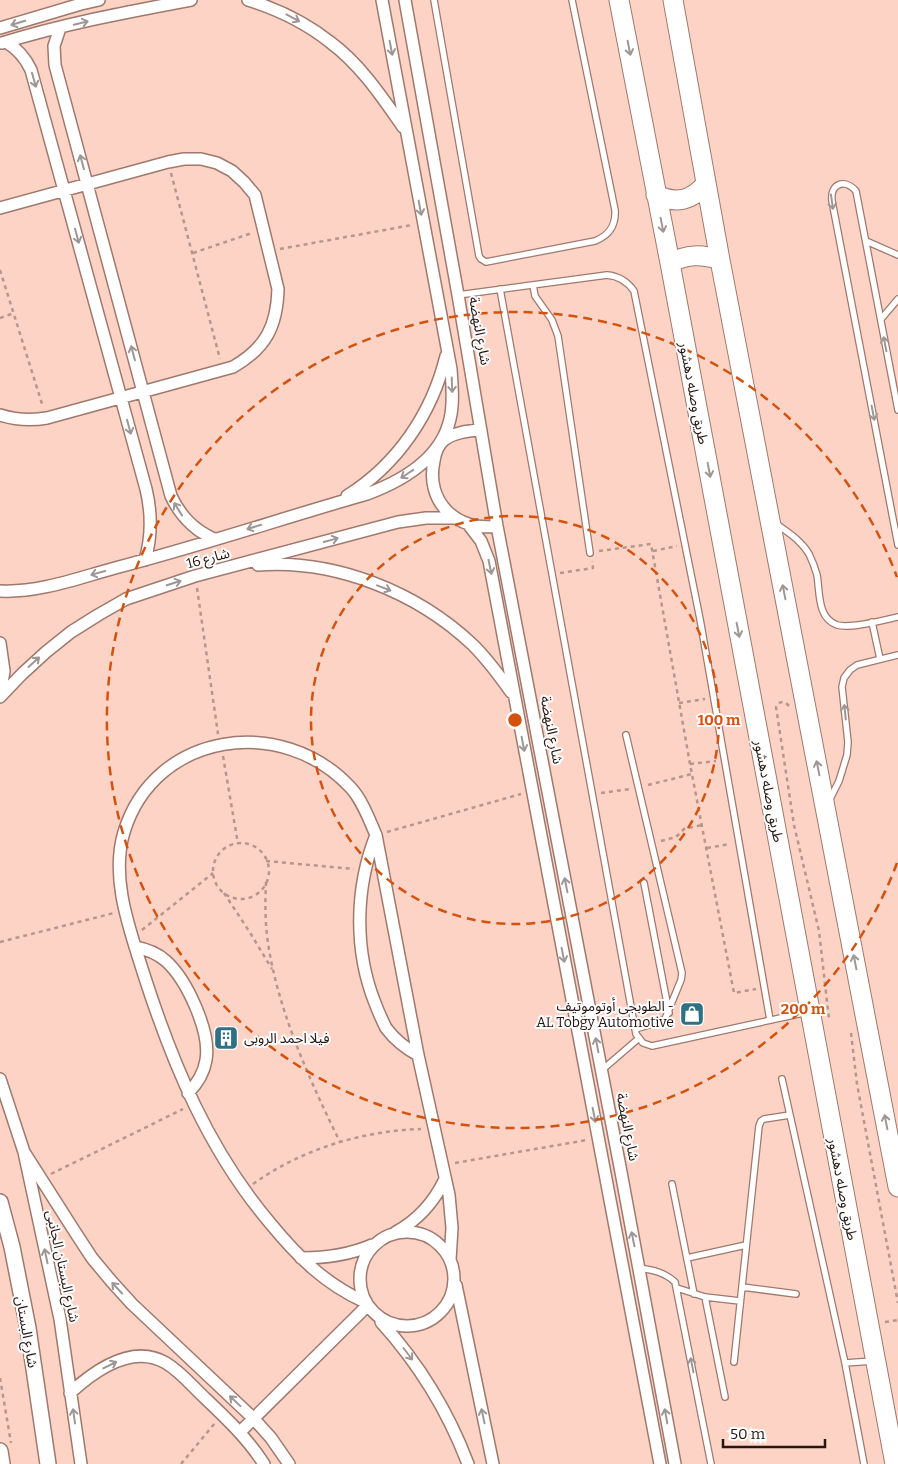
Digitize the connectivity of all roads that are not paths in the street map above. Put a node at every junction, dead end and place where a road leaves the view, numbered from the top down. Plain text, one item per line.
1 (99, 0) edge
2 (103, 0) edge
3 (191, 0) edge
4 (248, 0) edge
5 (382, 0) edge
6 (405, 0) edge
7 (434, 0) edge
8 (572, 0) edge
9 (619, 0) edge
10 (673, 0) edge
11 (82, 2) edge
12 (107, 16) junction
13 (0, 28) edge
14 (60, 28) junction
15 (3, 43) edge
16 (406, 131) junction
17 (87, 184) junction
18 (706, 184) junction
19 (64, 190) junction
20 (656, 195) junction
21 (0, 208) edge
22 (866, 241) junction
23 (898, 255) edge
24 (720, 260) junction
25 (670, 263) junction
26 (533, 285) junction
27 (500, 290) junction
28 (458, 295) junction
29 (898, 299) edge
30 (881, 319) junction
31 (447, 352) junction
32 (143, 392) junction
33 (122, 398) junction
34 (898, 410) edge
35 (0, 415) edge
36 (481, 430) junction
37 (442, 442) junction
38 (337, 502) junction
39 (456, 518) junction
40 (770, 518) junction
41 (468, 524) junction
42 (498, 526) junction
43 (214, 539) junction
44 (898, 545) edge
45 (590, 553) road end
46 (145, 560) junction
47 (234, 566) junction
48 (0, 591) edge
49 (898, 617) edge
50 (872, 622) junction
51 (0, 643) edge
52 (898, 655) edge
53 (880, 659) junction
54 (529, 692) junction
55 (0, 695) edge
56 (514, 695) junction
57 (626, 735) dead end
58 (825, 808) junction
59 (376, 835) junction
60 (644, 883) dead end
61 (134, 942) junction
62 (810, 1012) junction
63 (669, 1013) junction
64 (770, 1020) junction
65 (635, 1030) junction
66 (638, 1039) junction
67 (418, 1055) junction
68 (602, 1070) junction
69 (0, 1078) edge
70 (782, 1079) dead end
71 (190, 1098) junction
72 (790, 1115) junction
73 (24, 1152) junction
74 (621, 1172) junction
75 (606, 1175) junction
76 (445, 1179) junction
77 (672, 1184) dead end
78 (898, 1187) edge
79 (0, 1202) edge
80 (392, 1234) junction
81 (374, 1245) junction
82 (746, 1245) junction
83 (301, 1258) junction
84 (687, 1258) junction
85 (450, 1260) junction
86 (639, 1268) junction
87 (454, 1278) junction
88 (742, 1287) junction
89 (677, 1288) junction
90 (694, 1294) junction
91 (796, 1294) dead end
92 (705, 1297) junction
93 (740, 1301) junction
94 (366, 1304) junction
95 (377, 1317) junction
96 (875, 1360) junction
97 (734, 1362) dead end
98 (845, 1363) junction
99 (70, 1393) junction
100 (724, 1397) dead end
101 (253, 1418) junction
102 (240, 1432) junction
103 (6, 1449) edge
104 (675, 1462) edge
105 (2, 1464) edge
106 (48, 1464) edge
107 (80, 1464) edge
108 (264, 1464) edge
109 (289, 1464) edge
110 (468, 1464) edge
111 (493, 1464) edge
112 (660, 1464) edge
113 (711, 1464) edge
114 (864, 1464) edge
115 (894, 1464) edge

1 - 11 street
2 - 12 street
3 - 12 street
4 -> 16 street
5 -> 16 street
6 - 28 street, شارع النهضة
7 - 8 lane
9 -> 20 main road, طريق وصله دهشور
10 - 18 main road
11 -> 13 street
14 -> 12 street
14 - 15 street
17 -> 14 street
15 -> 19 street
16 -> 31 street
17 - 19 street
32 -> 17 street
17 - 32 street
18 - 20 main road
18 - 24 main road
19 - 21 street
19 -> 33 street
20 -> 25 main road, طريق وصله دهشور
22 - 23 lane
22 - 30 lane
22 -> 44 lane
24 - 25 main road
24 - 40 main road
25 -> 62 main road, طريق وصله دهشور
26 - 27 lane
26 - 45 lane
26 - 64 lane
27 - 28 lane
27 - 65 lane
28 - 36 street, شارع النهضة
29 - 30 lane
34 -> 30 lane
31 -> 37 street
31 - 38 street
32 - 33 street
43 -> 32 street
33 - 35 street
33 -> 46 street
36 - 37 street
36 - 42 street, شارع النهضة
37 -> 38 street, شارع 16
37 - 39 street
38 -> 43 street, شارع 16
39 - 41 street
47 -> 39 street, شارع 16
40 - 50 lane
58 -> 40 main road
41 - 42 street
41 -> 56 street
42 - 54 street, شارع النهضة
43 - 46 street, شارع 16
46 -> 48 street, شارع 16
55 -> 47 street, شارع 16
47 -> 56 street
49 - 50 lane
50 - 53 lane
51 - 55 street
52 - 53 lane
58 -> 53 lane
54 - 56 street
68 -> 54 street, شارع النهضة
56 -> 75 street
57 - 63 lane
78 -> 58 main road
59 - 61 street
59 - 67 street
59 - 67 street
60 - 63 lane
61 - 71 street
61 - 71 street
62 - 64 lane
62 - 96 main road, طريق وصله دهشور
63 - 65 lane
64 - 66 lane
65 - 66 lane
66 - 68 lane
67 - 76 street
68 - 74 street, شارع النهضة
69 - 73 street, شارع البستان الجانبى
70 - 72 lane
71 - 83 street
72 - 82 lane
72 - 98 lane
99 -> 73 street, شارع البستان الجانبى
101 -> 73 street
74 - 75 street
86 -> 74 street, شارع النهضة
75 - 112 street
76 - 80 street
76 - 85 street
77 - 84 lane
79 - 106 street, شارع البستان
80 - 81 street
80 - 85 street
81 - 83 street
81 - 94 street
82 - 84 lane
82 - 88 lane
83 - 94 street
84 - 90 lane
85 - 87 street
86 - 89 lane
104 -> 86 street, شارع النهضة
87 - 95 street
111 -> 87 street
88 - 91 lane
88 - 93 lane
89 - 90 lane
113 -> 89 lane
90 - 92 lane
92 - 93 lane
92 - 100 lane
93 - 97 lane
94 - 95 street
94 - 101 street
95 -> 110 street
96 - 98 lane
96 - 115 main road, طريق وصله دهشور
98 - 114 lane
99 -> 102 street
107 -> 99 street, شارع البستان الجانبى
101 - 102 street
101 - 109 street
102 - 108 street
103 - 105 street
104 - 112 street

